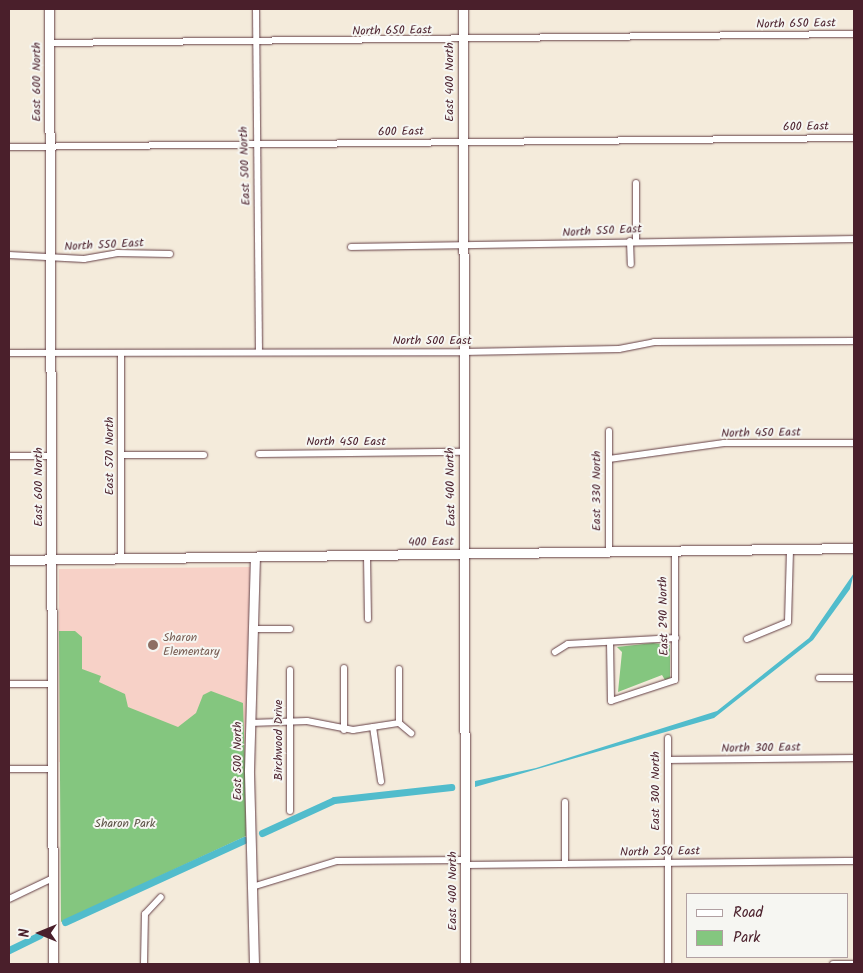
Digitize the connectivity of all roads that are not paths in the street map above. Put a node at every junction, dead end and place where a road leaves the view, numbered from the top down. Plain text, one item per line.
1 (49, 9) edge
2 (256, 9) edge
3 (463, 9) edge
4 (854, 34) edge
5 (463, 41) junction
6 (49, 43) junction
7 (256, 44) junction
8 (854, 138) edge
9 (463, 142) junction
10 (258, 144) junction
11 (50, 146) junction
12 (9, 147) edge
13 (636, 182) dead end
14 (633, 240) junction
15 (854, 240) edge
16 (463, 246) junction
17 (351, 247) dead end
18 (170, 254) dead end
19 (9, 255) edge
20 (50, 257) junction
21 (632, 264) dead end
22 (854, 341) edge
23 (259, 351) junction
24 (463, 352) junction
25 (9, 353) edge
26 (51, 353) junction
27 (121, 353) junction
28 (609, 431) dead end
29 (854, 443) edge
30 (463, 452) junction
31 (259, 454) dead end
32 (121, 455) junction
33 (204, 455) dead end
34 (9, 456) edge
35 (51, 456) junction
36 (608, 459) junction
37 (854, 548) edge
38 (790, 549) junction
39 (675, 551) junction
40 (609, 552) junction
41 (464, 554) junction
42 (367, 556) junction
43 (255, 557) junction
44 (121, 559) junction
45 (9, 560) edge
46 (52, 560) junction
47 (368, 619) dead end
48 (254, 628) junction
49 (290, 629) dead end
50 (676, 638) junction
51 (747, 639) dead end
52 (610, 643) junction
53 (555, 652) dead end
54 (344, 668) dead end
55 (399, 669) dead end
56 (290, 670) dead end
57 (819, 678) dead end
58 (854, 678) edge
59 (9, 684) edge
60 (52, 684) junction
61 (290, 721) junction
62 (250, 723) junction
63 (399, 723) junction
64 (373, 727) junction
65 (344, 730) junction
66 (411, 733) dead end
67 (668, 738) dead end
68 (854, 758) edge
69 (668, 760) junction
70 (9, 769) edge
71 (53, 769) junction
72 (381, 781) dead end
73 (565, 802) dead end
74 (290, 811) dead end
75 (854, 861) edge
76 (465, 863) junction
77 (667, 863) junction
78 (565, 864) junction
79 (53, 878) junction
80 (252, 887) junction
81 (161, 897) dead end
82 (9, 898) edge
83 (53, 964) edge
84 (144, 964) edge
85 (254, 964) edge
86 (465, 964) edge
87 (668, 964) edge
88 (833, 964) edge
89 (854, 964) edge

1 - 6 street, East 600 North
2 - 7 street, East 500 North
3 - 5 street, East 400 North
4 - 5 street, North 650 East
5 - 7 street, North 650 East
5 - 9 street, East 400 North
6 - 7 street, North 650 East
6 - 11 street, East 600 North
7 - 10 street, East 500 North
8 - 9 street, 600 East
9 - 10 street, 600 East
9 - 16 street, East 400 North
10 - 11 street, 600 East
10 - 23 street, East 500 North
11 - 12 street, 600 East
11 - 20 street, East 600 North
13 - 14 street
14 - 15 street, North 550 East
14 - 16 street, North 550 East
14 - 21 street
16 - 17 street, North 550 East
16 - 24 street, East 400 North
18 - 20 street, North 550 East
19 - 20 street, North 550 East
20 - 26 street, East 600 North
22 - 24 street, North 500 East
23 - 24 street, North 500 East
23 - 27 street, North 500 East
24 - 30 street, East 400 North
25 - 26 street, North 500 East
26 - 27 street, North 500 East
26 - 35 street, East 600 North
27 - 32 street, East 570 North
28 - 36 street, East 330 North
29 - 36 street, North 450 East
30 - 31 street, North 450 East
30 - 41 street, East 400 North
32 - 33 street
32 - 44 street, East 570 North
34 - 35 street
35 - 46 street, East 600 North
36 - 40 street, East 330 North
37 - 38 street, 400 East
38 - 39 street, 400 East
38 - 51 street
39 - 40 street, 400 East
39 - 50 street, East 290 North
40 - 41 street, 400 East
41 - 42 street, 400 East
41 - 76 street, East 400 North
42 - 43 street, 400 East
42 - 47 street
43 - 44 street, 400 East
43 - 48 street, East 500 North
44 - 46 street, 400 East
45 - 46 street, 400 East
46 - 60 street, East 600 North
48 - 49 street
48 - 62 street, East 500 North
50 - 52 street
50 - 52 street, East 290 North
52 - 53 street
54 - 65 street
55 - 63 street
56 - 61 street, Birchwood Drive
57 - 58 street
59 - 60 street
60 - 71 street, East 600 North
61 - 62 street
61 - 65 street
61 - 74 street, Birchwood Drive
62 - 80 street, East 500 North
63 - 64 street
63 - 66 street
64 - 65 street
64 - 72 street
67 - 69 street, East 300 North
68 - 69 street, North 300 East
69 - 77 street, East 300 North
70 - 71 street
71 - 79 street, East 600 North
73 - 78 street
75 - 77 street, North 250 East
76 - 78 street, North 250 East
76 - 80 street, North 250 East
76 - 86 street, East 400 North
77 - 78 street, North 250 East
77 - 87 street, East 300 North
79 - 82 street
79 - 83 street, East 600 North
80 - 85 street, East 500 North
81 - 84 street
88 - 89 street

